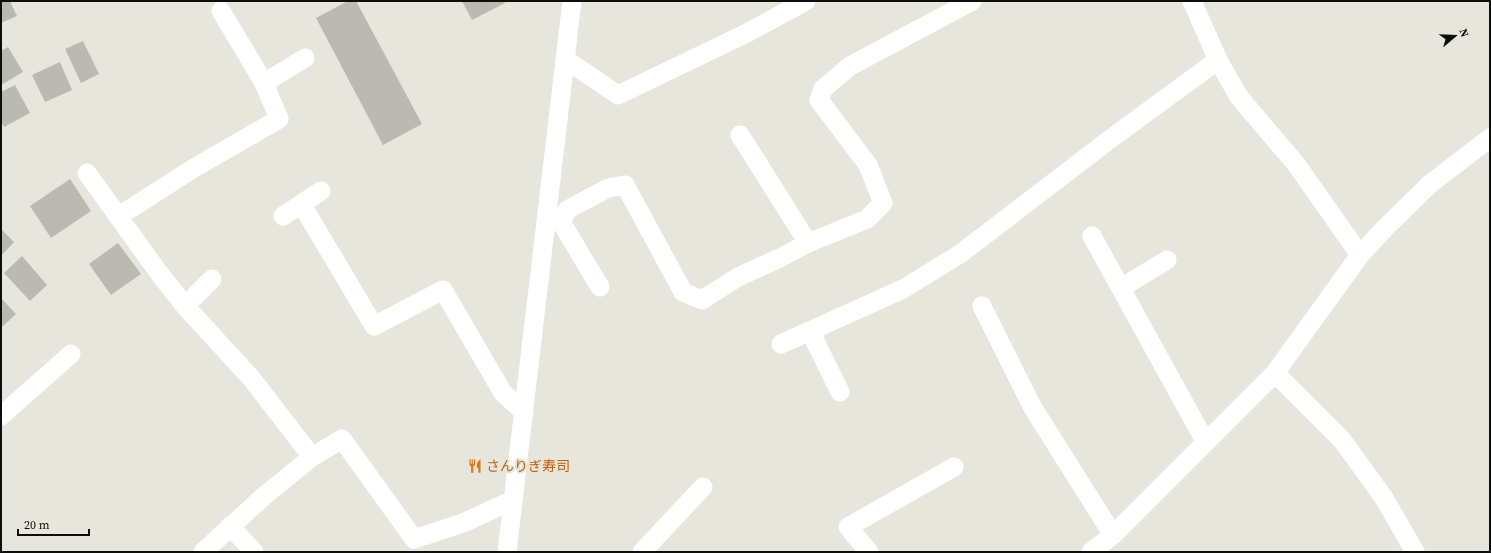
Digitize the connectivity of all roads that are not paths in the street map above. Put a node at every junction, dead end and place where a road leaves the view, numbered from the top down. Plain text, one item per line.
1 (572, 1) edge
2 (806, 1) edge
3 (972, 1) edge
4 (1192, 1) edge
5 (221, 11) dead end
6 (304, 58) dead end
7 (566, 59) junction
8 (1218, 60) junction
9 (264, 83) junction
10 (740, 135) dead end
11 (1490, 138) edge
12 (87, 173) dead end
13 (321, 191) dead end
14 (302, 205) junction
15 (119, 216) junction
16 (283, 216) dead end
17 (1092, 236) dead end
18 (808, 243) junction
19 (1360, 254) junction
20 (1167, 260) dead end
21 (212, 279) dead end
22 (600, 287) dead end
23 (1121, 288) junction
24 (185, 306) junction
25 (982, 306) dead end
26 (810, 331) junction
27 (781, 344) dead end
28 (72, 354) dead end
29 (1275, 373) junction
30 (840, 392) dead end
31 (524, 412) junction
32 (1, 416) edge
33 (1205, 441) junction
34 (312, 457) junction
35 (954, 467) dead end
36 (703, 487) dead end
37 (513, 500) junction
38 (230, 526) junction
39 (1113, 534) junction
40 (203, 552) edge
41 (254, 552) edge
42 (507, 552) edge
43 (642, 552) edge
44 (869, 552) edge
45 (1091, 552) edge
46 (1415, 552) edge

1 - 7 street
2 - 7 street
3 - 18 street
4 - 8 street
5 - 9 street
6 - 9 street
7 - 31 street
8 - 19 street
8 - 26 street
9 - 15 street
10 - 18 street
11 - 19 street
12 - 15 street
13 - 14 street
14 - 16 street
14 - 31 street
15 - 24 street
17 - 23 street
18 - 22 street
19 - 29 street
20 - 23 street
21 - 24 street
23 - 33 street
24 - 34 street
25 - 39 street
26 - 27 street
26 - 30 street
28 - 32 street
29 - 33 street
29 - 46 street
31 - 37 street
33 - 39 street
34 - 37 street
34 - 38 street
35 - 44 street
36 - 43 street
37 - 42 street
38 - 40 street
38 - 41 street
39 - 45 street

